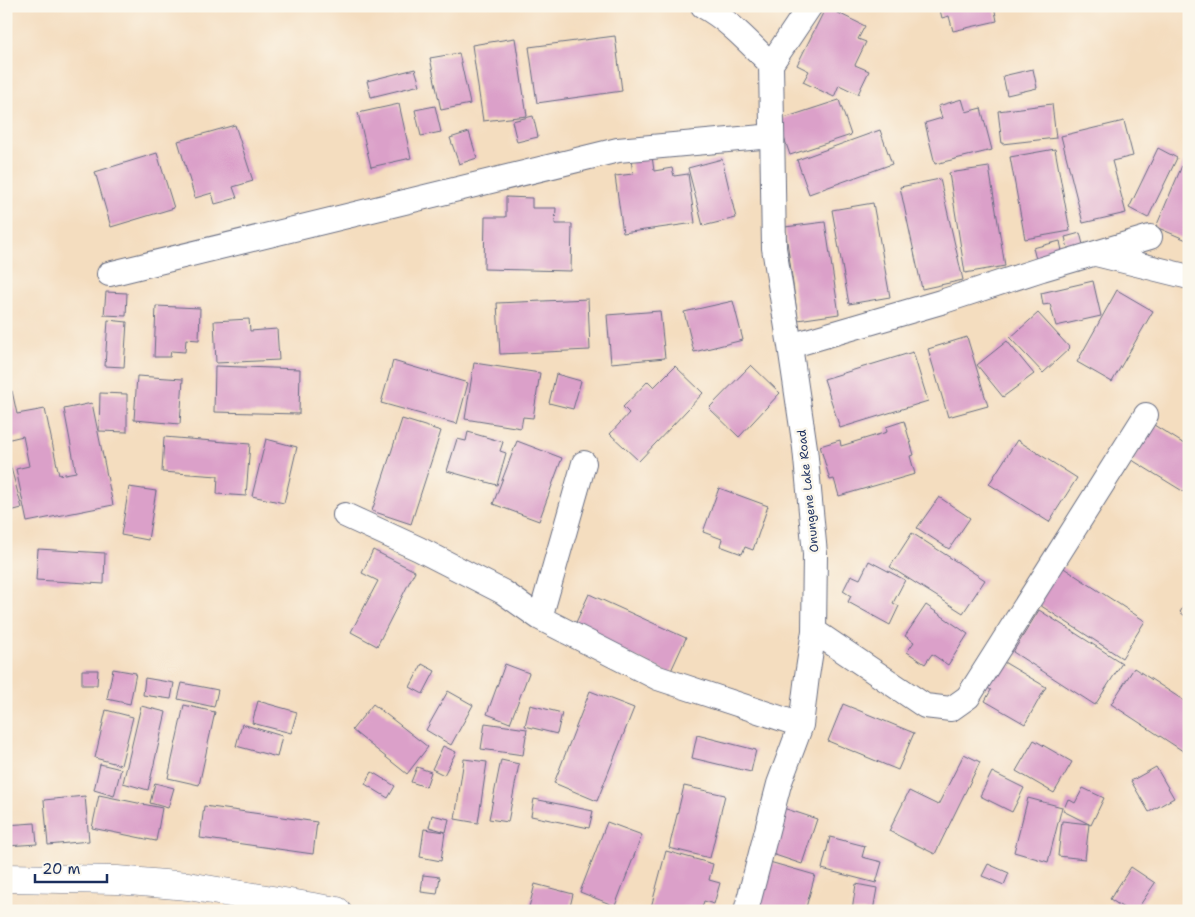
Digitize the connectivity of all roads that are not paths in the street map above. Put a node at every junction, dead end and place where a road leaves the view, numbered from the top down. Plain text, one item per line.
1 (703, 6) edge
2 (810, 6) edge
3 (771, 64) junction
4 (772, 136) junction
5 (1150, 237) dead end
6 (1094, 254) junction
7 (109, 274) dead end
8 (1189, 277) edge
9 (790, 346) junction
10 (1146, 415) dead end
11 (584, 463) dead end
12 (346, 515) dead end
13 (540, 618) junction
14 (814, 631) junction
15 (800, 725) junction
16 (6, 878) edge
17 (337, 911) edge
18 (746, 911) edge

1 - 3 street
2 - 3 street
3 - 4 street, Onungene Lake Road
4 - 7 street
4 - 9 street, Onungene Lake Road
5 - 6 street
6 - 8 street
6 - 9 street
9 - 14 street, Onungene Lake Road
10 - 14 street
11 - 13 street
12 - 13 street
13 - 15 street
14 - 15 street, Onungene Lake Road
15 - 18 street, Onungene Lake Road
16 - 17 main road

